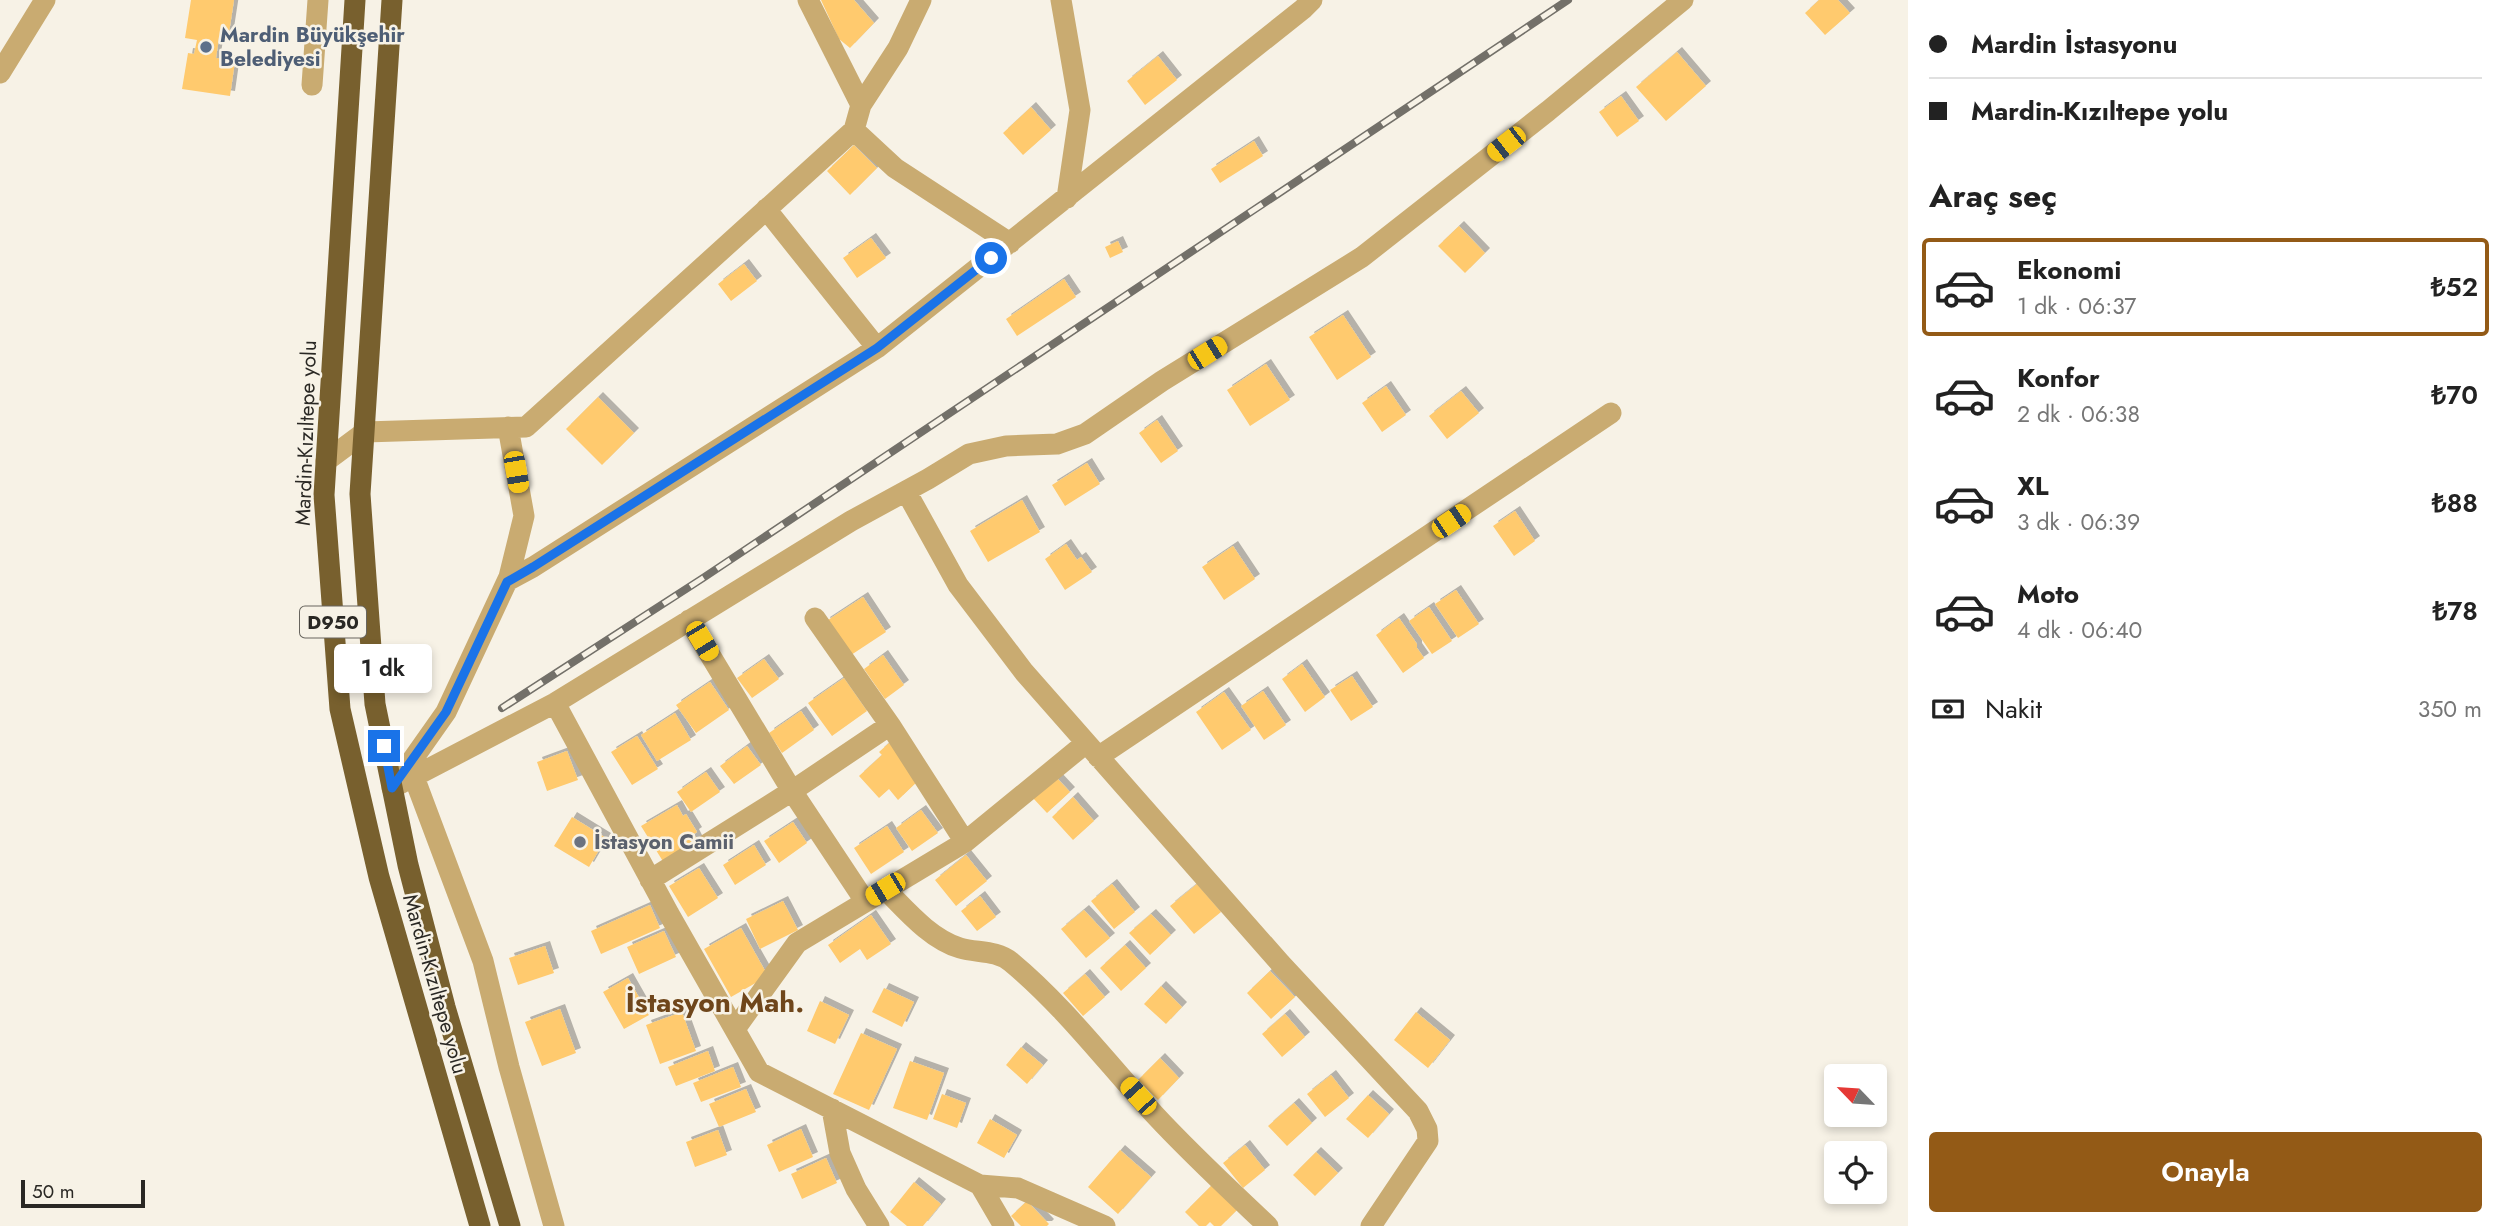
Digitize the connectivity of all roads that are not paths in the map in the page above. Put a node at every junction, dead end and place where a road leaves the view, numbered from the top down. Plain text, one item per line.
1 (45, 0) edge
2 (318, 0) edge
3 (355, 0) edge
4 (391, 0) edge
5 (808, 0) edge
6 (921, 0) edge
7 (1061, 0) edge
8 (1284, 0) edge
9 (1683, 0) edge
10 (1308, 5) edge
11 (0, 73) edge
12 (312, 85) dead end
13 (861, 104) junction
14 (854, 130) junction
15 (1068, 198) junction
16 (766, 209) junction
17 (1010, 243) junction
18 (877, 348) junction
19 (1611, 413) dead end
20 (509, 427) junction
21 (365, 432) junction
22 (326, 461) junction
23 (906, 491) junction
24 (507, 582) junction
25 (814, 618) dead end
26 (690, 620) junction
27 (555, 703) junction
28 (890, 726) junction
29 (1092, 750) junction
30 (414, 777) junction
31 (392, 788) junction
32 (792, 791) junction
33 (965, 842) junction
34 (650, 880) junction
35 (885, 889) junction
36 (865, 901) junction
37 (735, 1030) junction
38 (832, 1109) junction
39 (980, 1185) junction
40 (481, 1226) edge
41 (510, 1226) edge
42 (554, 1226) edge
43 (879, 1226) edge
44 (1004, 1226) edge
45 (1105, 1226) edge
46 (1268, 1226) edge
47 (1371, 1226) edge

1 - 11 street
2 - 12 street
3 - 22 highway, Mardin-Kızıltepe yolu / D950
4 - 21 highway, Mardin-Kızıltepe yolu / D950
5 - 13 street
6 - 13 street
7 - 15 street
8 - 10 street
9 - 23 street
10 - 15 street
13 - 14 street
14 - 16 street
14 - 17 street
15 - 17 street
16 - 18 street
16 - 20 street
17 - 18 street
18 - 24 street
19 - 29 street
20 - 21 street
20 - 24 street
21 - 22 street
21 - 31 highway, Mardin-Kızıltepe yolu / D950
22 - 40 highway, Mardin-Kızıltepe yolu / D950
23 - 26 street
23 - 29 street
24 - 31 street
25 - 28 street
26 - 27 street
26 - 32 street
27 - 30 street
27 - 34 street
28 - 32 street
28 - 33 street
29 - 33 street
29 - 47 street
30 - 31 street
30 - 42 street
31 - 41 highway, Mardin-Kızıltepe yolu / D950
32 - 34 street
32 - 36 street
33 - 35 street
34 - 37 street
35 - 36 street
35 - 46 street
36 - 37 street
37 - 38 street
38 - 39 street
38 - 43 street
39 - 44 street
39 - 45 street

